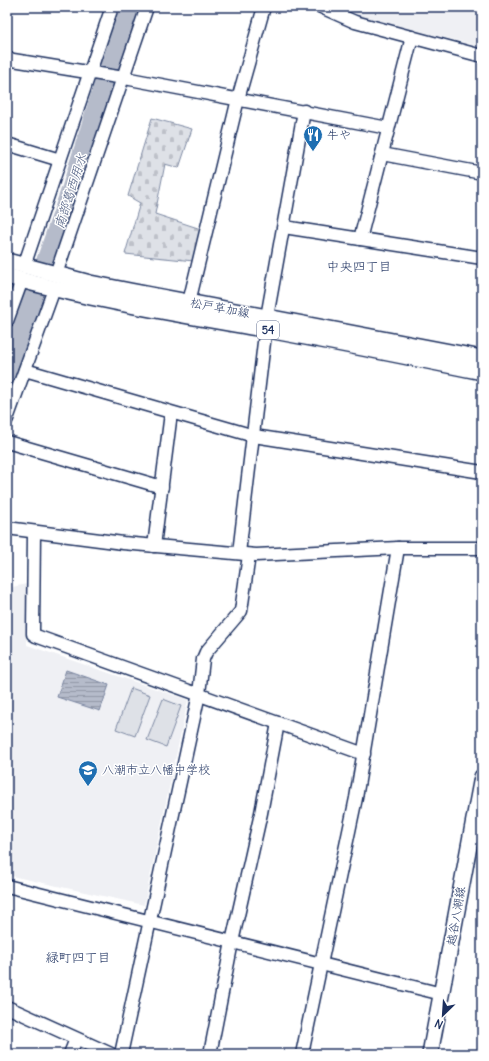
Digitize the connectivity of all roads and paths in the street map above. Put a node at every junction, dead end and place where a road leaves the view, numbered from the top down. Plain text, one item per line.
1 (112, 7) edge
2 (147, 7) edge
3 (264, 7) edge
4 (321, 7) edge
5 (412, 37) junction
6 (482, 56) edge
7 (7, 59) edge
8 (90, 72) junction
9 (123, 78) junction
10 (238, 99) junction
11 (304, 111) junction
12 (388, 128) junction
13 (7, 144) edge
14 (382, 154) junction
15 (60, 160) junction
16 (482, 173) edge
17 (284, 227) junction
18 (360, 239) junction
19 (482, 258) edge
20 (7, 261) edge
21 (23, 273) junction
22 (7, 276) edge
23 (55, 282) junction
24 (189, 302) junction
25 (7, 321) edge
26 (267, 323) junction
27 (482, 358) edge
28 (25, 370) junction
29 (482, 372) edge
30 (171, 413) junction
31 (7, 419) edge
32 (254, 436) junction
33 (7, 442) edge
34 (482, 472) edge
35 (162, 487) junction
36 (7, 528) edge
37 (34, 532) junction
38 (154, 546) junction
39 (398, 548) junction
40 (482, 548) edge
41 (244, 554) junction
42 (199, 694) junction
43 (278, 723) junction
44 (364, 754) junction
45 (481, 787) edge
46 (7, 886) edge
47 (150, 921) junction
48 (232, 942) junction
49 (320, 964) junction
50 (442, 994) junction
51 (7, 1007) edge
52 (76, 1039) junction
53 (70, 1054) edge
54 (111, 1054) edge
55 (121, 1054) edge
56 (210, 1054) edge
57 (302, 1054) edge
58 (430, 1054) edge

1 - 8 street
2 - 9 street
3 - 10 street
4 - 5 street
5 - 6 street
5 - 12 street
7 - 8 street
8 - 9 street
8 - 15 street
9 - 10 street
9 - 23 street
10 - 11 street
10 - 24 street
11 - 12 street
11 - 17 street
12 - 14 street
13 - 15 street
14 - 16 street
14 - 18 street
15 - 21 street
17 - 18 street
17 - 26 street
18 - 19 street
20 - 21 main road, 松戸草加線 / 54
21 - 22 main road, 松戸草加線 / 54
21 - 23 main road, 松戸草加線 / 54
21 - 25 street
23 - 24 main road, 松戸草加線 / 54
23 - 26 main road, 松戸草加線 / 54
23 - 28 street
24 - 26 main road, 松戸草加線 / 54
26 - 27 main road, 松戸草加線 / 54
26 - 29 main road, 松戸草加線 / 54
26 - 32 street
28 - 30 street
28 - 31 street
30 - 32 street
30 - 35 street
32 - 34 street
32 - 41 street
33 - 35 street
35 - 38 street
36 - 37 street
37 - 38 street
37 - 42 street
38 - 41 street
39 - 40 street
39 - 41 street
39 - 44 street
41 - 42 street
42 - 43 street
42 - 47 street
43 - 44 street
43 - 48 street
44 - 49 street
45 - 50 main road, 越谷八潮線
46 - 47 street
47 - 48 street
47 - 55 street
48 - 49 street
48 - 56 street
49 - 50 street
49 - 57 street
50 - 58 main road, 越谷八潮線
51 - 52 street
52 - 53 street
52 - 54 street

